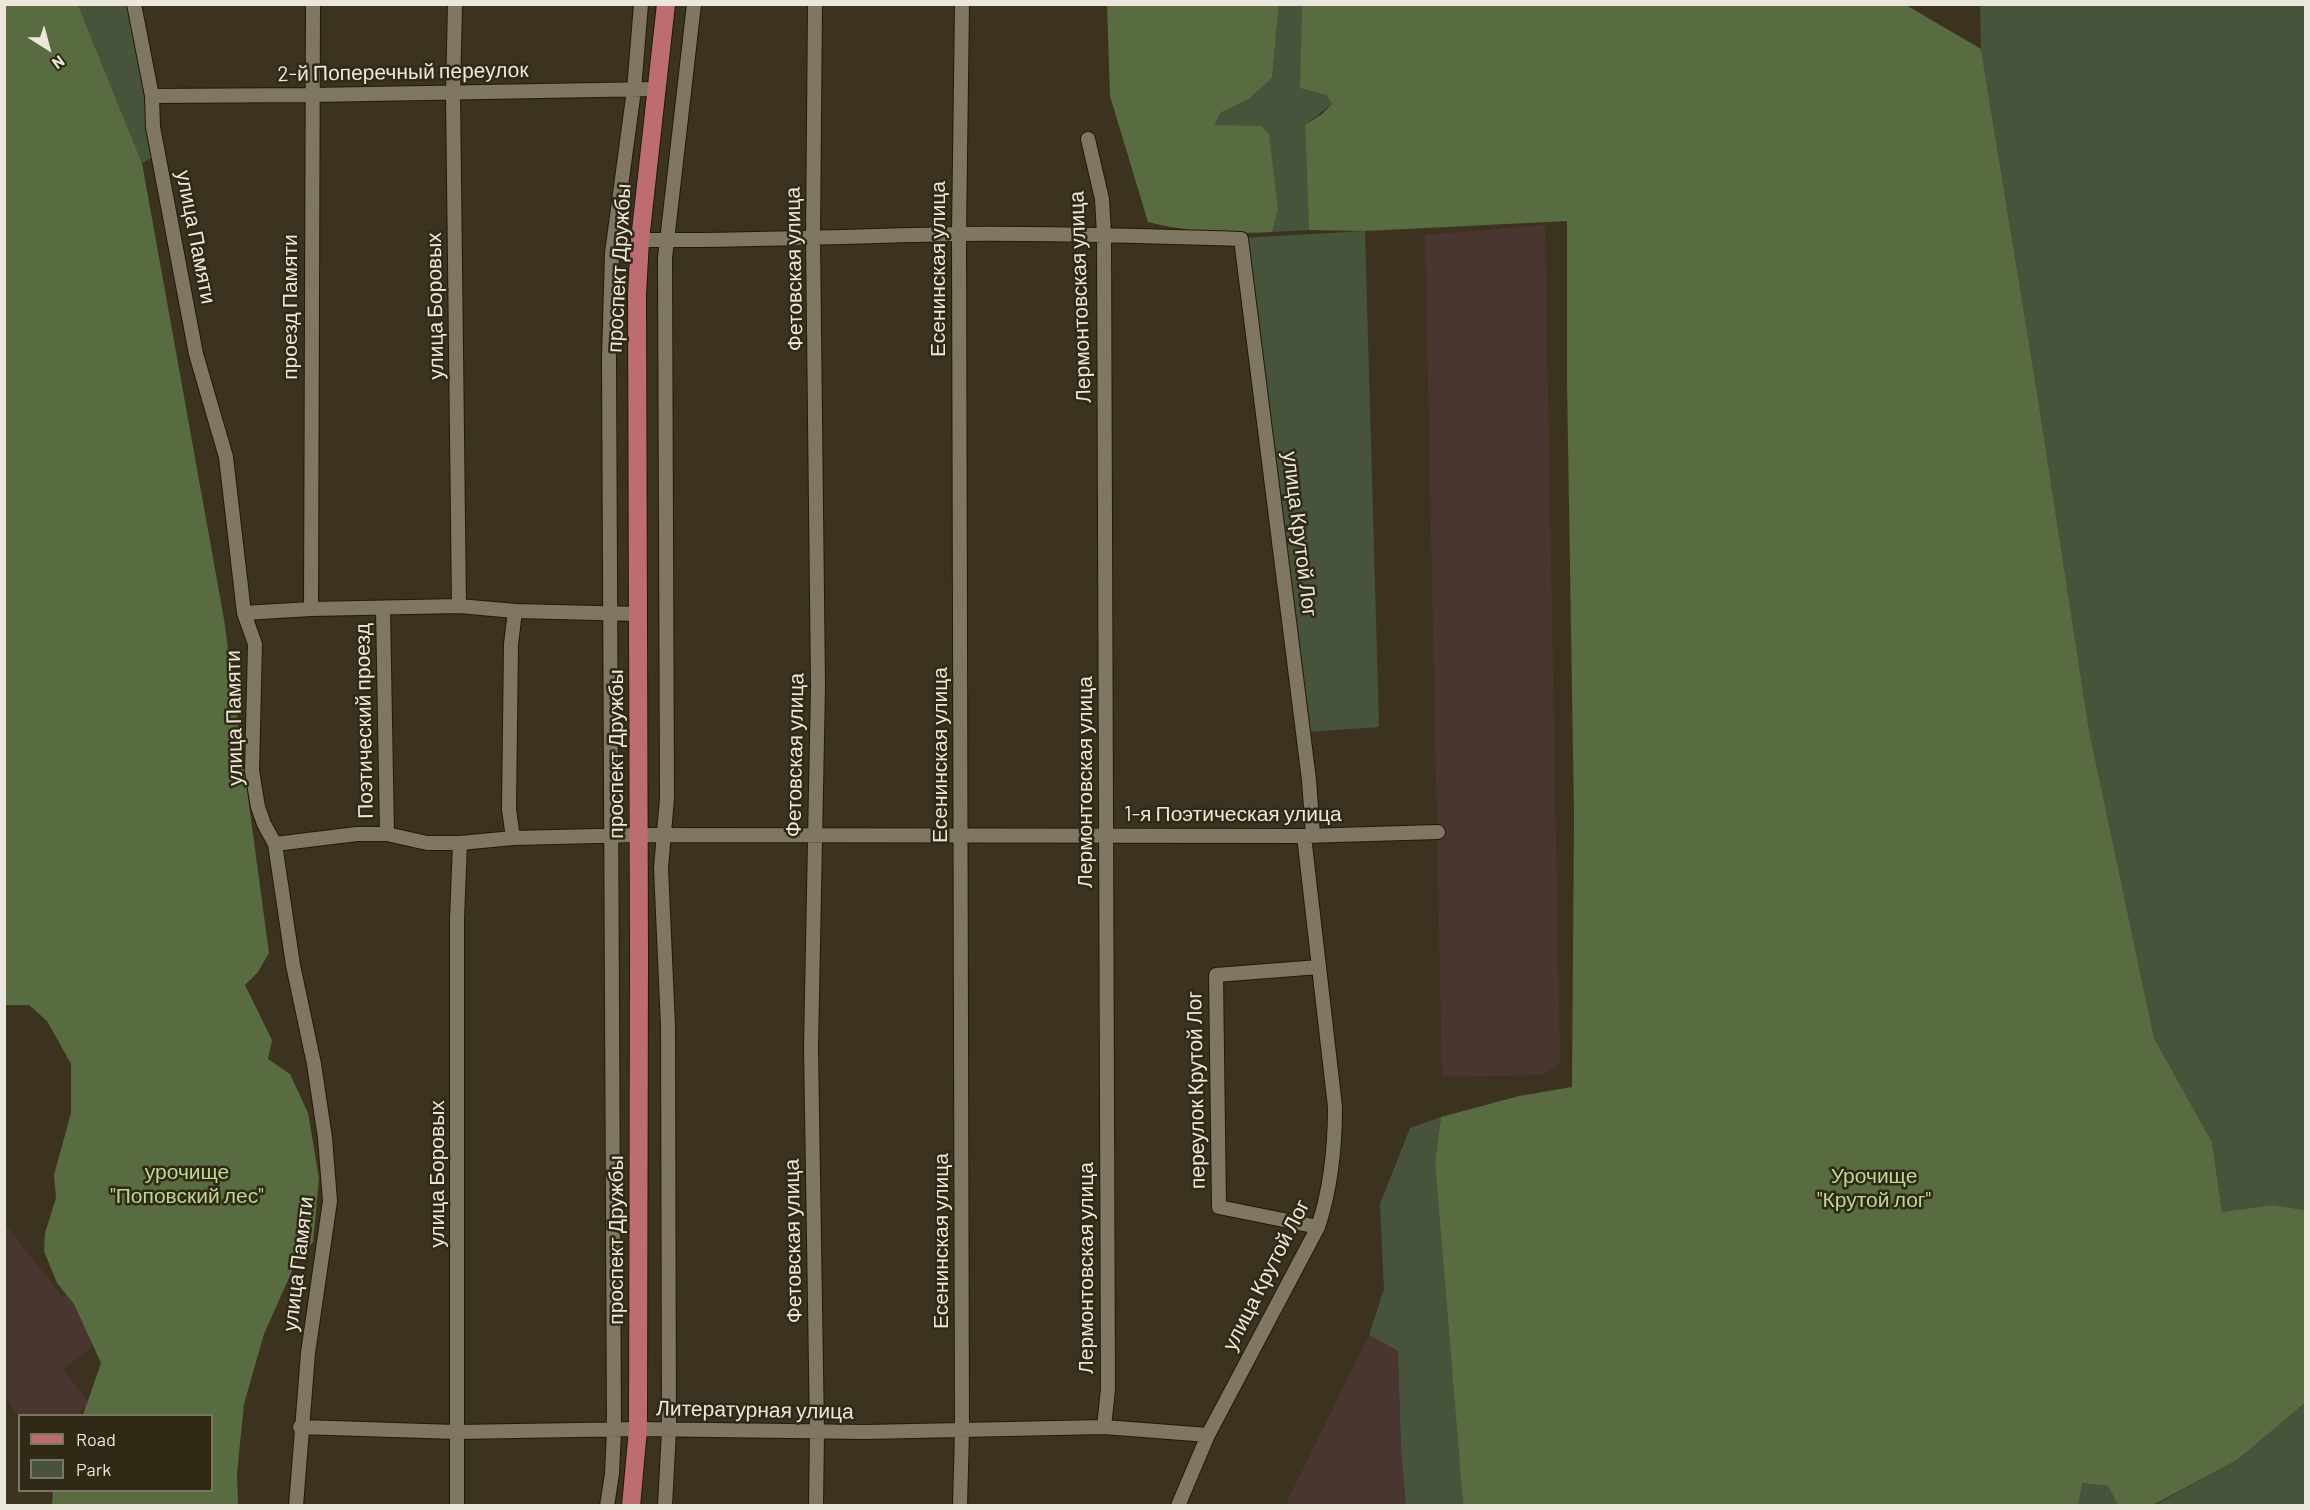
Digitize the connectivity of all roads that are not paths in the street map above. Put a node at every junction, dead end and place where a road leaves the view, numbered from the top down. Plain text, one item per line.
1 (134, 4) edge
2 (313, 4) edge
3 (455, 4) edge
4 (641, 4) edge
5 (666, 4) edge
6 (694, 4) edge
7 (815, 4) edge
8 (962, 4) edge
9 (655, 89) junction
10 (634, 90) junction
11 (453, 93) junction
12 (152, 96) junction
13 (312, 96) junction
14 (1088, 139) dead end
15 (959, 234) junction
16 (1104, 234) junction
17 (813, 238) junction
18 (640, 240) junction
19 (667, 240) junction
20 (459, 606) junction
21 (382, 608) junction
22 (311, 609) junction
23 (515, 611) junction
24 (244, 613) junction
25 (610, 613) junction
26 (638, 614) junction
27 (1438, 832) dead end
28 (387, 834) junction
29 (961, 834) junction
30 (639, 835) junction
31 (1106, 835) junction
32 (610, 836) junction
33 (664, 836) junction
34 (815, 836) junction
35 (1309, 836) junction
36 (513, 838) junction
37 (460, 843) junction
38 (275, 844) junction
39 (1319, 968) junction
40 (1318, 1227) junction
41 (300, 1427) junction
42 (1104, 1427) junction
43 (638, 1429) junction
44 (614, 1430) junction
45 (669, 1430) junction
46 (962, 1431) junction
47 (456, 1432) junction
48 (817, 1432) junction
49 (1208, 1435) junction
50 (296, 1506) edge
51 (457, 1506) edge
52 (607, 1506) edge
53 (631, 1506) edge
54 (665, 1506) edge
55 (816, 1506) edge
56 (960, 1506) edge
57 (1178, 1506) edge

1 - 12 street, улица Памяти
2 - 13 street, проезд Памяти
3 - 11 street, улица Боровых
4 - 10 street
5 - 9 main road, проспект Дружбы
6 - 19 street
7 - 17 street, Фетовская улица
8 - 15 street, Есенинская улица
9 - 10 street, 2-й Поперечный переулок
9 - 18 main road, проспект Дружбы
10 - 11 street, 2-й Поперечный переулок
10 - 25 street
11 - 13 street, 2-й Поперечный переулок
11 - 20 street, улица Боровых
12 - 13 street, 2-й Поперечный переулок
12 - 24 street, улица Памяти
13 - 22 street, проезд Памяти
14 - 16 street, Лермонтовская улица
15 - 16 street
15 - 17 street
15 - 29 street, Есенинская улица
16 - 31 street, Лермонтовская улица
16 - 35 street, улица Крутой Лог
17 - 19 street
17 - 34 street, Фетовская улица
18 - 19 street
18 - 26 main road, проспект Дружбы
19 - 33 street
20 - 21 street
20 - 23 street
21 - 22 street
21 - 28 street, Поэтический проезд
22 - 24 street
23 - 25 street
23 - 36 street
24 - 38 street, улица Памяти
25 - 26 street
25 - 32 street
26 - 30 main road, проспект Дружбы
27 - 35 street, 1-я Поэтическая улица
28 - 37 street, 1-я Поэтическая улица
28 - 38 street, 1-я Поэтическая улица
29 - 31 street, 1-я Поэтическая улица
29 - 34 street, 1-я Поэтическая улица
29 - 46 street, Есенинская улица
30 - 32 street, 1-я Поэтическая улица
30 - 33 street, 1-я Поэтическая улица
30 - 43 main road, проспект Дружбы
31 - 35 street, 1-я Поэтическая улица
31 - 42 street, Лермонтовская улица
32 - 36 street, 1-я Поэтическая улица
32 - 44 street
33 - 34 street, 1-я Поэтическая улица
33 - 45 street
34 - 48 street, Фетовская улица
35 - 39 street, улица Крутой Лог
36 - 37 street, 1-я Поэтическая улица
37 - 47 street, улица Боровых
38 - 41 street, улица Памяти
39 - 40 street, улица Крутой Лог
39 - 40 street, переулок Крутой Лог
40 - 49 street, улица Крутой Лог
41 - 47 street, Литературная улица
41 - 50 street, улица Памяти
42 - 46 street, Литературная улица
42 - 49 street, Литературная улица
43 - 44 street, Литературная улица
43 - 45 street, Литературная улица
43 - 53 main road, проспект Дружбы
44 - 47 street, Литературная улица
44 - 52 street
45 - 48 street, Литературная улица
45 - 54 street
46 - 48 street, Литературная улица
46 - 56 street, Есенинская улица
47 - 51 street, улица Боровых
48 - 55 street, Фетовская улица
49 - 57 street, улица Крутой Лог

